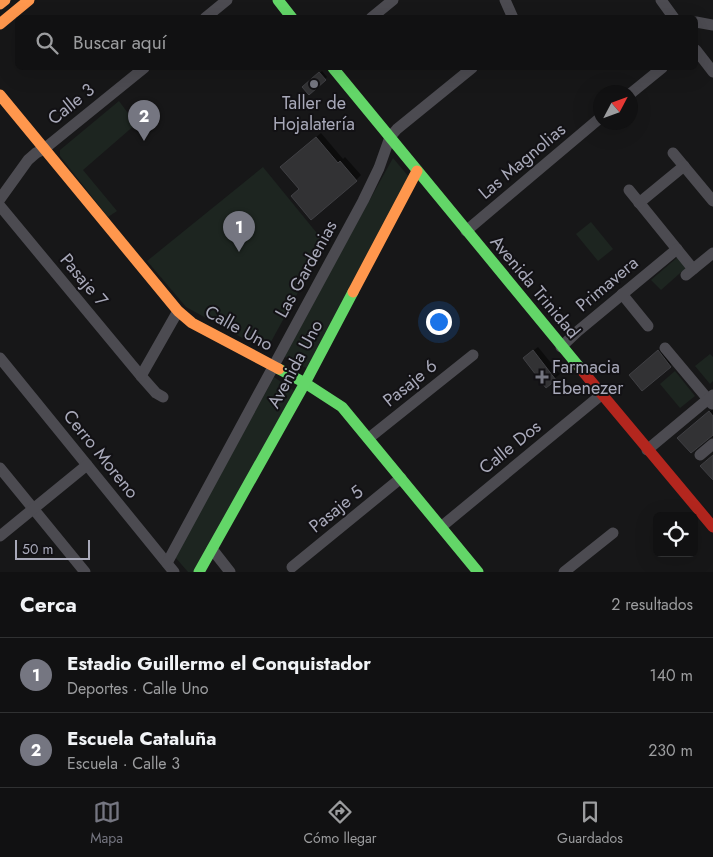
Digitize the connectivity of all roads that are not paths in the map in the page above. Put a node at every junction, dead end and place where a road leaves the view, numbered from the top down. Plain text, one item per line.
1 (5, 0) edge
2 (29, 0) edge
3 (227, 0) edge
4 (278, 0) edge
5 (393, 0) edge
6 (505, 0) edge
7 (661, 0) edge
8 (0, 4) edge
9 (17, 4) edge
10 (209, 15) edge
11 (290, 15) edge
12 (375, 15) edge
13 (512, 15) edge
14 (672, 15) edge
15 (0, 24) edge
16 (698, 53) edge
17 (142, 70) edge
18 (335, 70) edge
19 (470, 70) edge
20 (660, 70) edge
21 (713, 72) edge
22 (638, 88) edge
23 (0, 95) edge
24 (593, 124) edge
25 (390, 138) junction
26 (44, 149) junction
27 (674, 152) dead end
28 (684, 166) junction
29 (417, 171) junction
30 (629, 190) dead end
31 (0, 199) edge
32 (713, 201) edge
33 (639, 203) junction
34 (0, 206) edge
35 (466, 230) junction
36 (677, 249) junction
37 (713, 253) edge
38 (622, 294) junction
39 (178, 311) junction
40 (648, 326) dead end
41 (561, 347) junction
42 (665, 348) dead end
43 (473, 355) dead end
44 (0, 358) edge
45 (273, 367) junction
46 (141, 376) junction
47 (305, 383) junction
48 (602, 395) junction
49 (163, 397) dead end
50 (711, 399) edge
51 (369, 438) junction
52 (713, 444) edge
53 (647, 450) junction
54 (700, 455) dead end
55 (87, 465) junction
56 (0, 468) edge
57 (402, 478) junction
58 (34, 509) junction
59 (441, 526) junction
60 (713, 527) edge
61 (613, 533) dead end
62 (0, 536) edge
63 (212, 549) junction
64 (292, 567) dead end
65 (171, 568) edge
66 (472, 570) edge
67 (85, 572) edge
68 (199, 572) edge
69 (230, 572) edge
70 (564, 572) edge

1 - 8 street
2 - 9 street
3 - 10 street
4 - 11 street
5 - 12 street
6 - 13 street
7 - 14 street
9 - 15 street
16 - 21 street
17 - 26 street, Calle 3
18 - 25 street, Avenida Trinidad
19 - 25 street, Las Gardenias
20 - 22 street
23 - 26 street, Calle Uno
24 - 35 street, Las Magnolias
25 - 29 street, Avenida Trinidad
25 - 45 street, Las Gardenias
26 - 31 street, Calle 3
26 - 39 street, Calle Uno
27 - 28 street
28 - 32 street
28 - 33 street
29 - 35 street, Avenida Trinidad
29 - 47 street, Avenida Uno
30 - 33 street
33 - 36 street
34 - 46 street, Pasaje 7
35 - 41 street, Avenida Trinidad
36 - 37 street
36 - 38 street, Primavera
38 - 40 street
38 - 41 street, Primavera
39 - 45 street, Calle Uno
39 - 46 street
41 - 48 street, Avenida Trinidad
42 - 50 street
43 - 51 street, Pasaje 6
44 - 55 street, Cerro Moreno
45 - 47 street, Calle Uno
45 - 65 street, Las Gardenias
46 - 49 street, Pasaje 7
47 - 51 street, Calle Uno
47 - 63 street, Avenida Uno
48 - 53 street, Avenida Trinidad
48 - 59 street, Calle Dos
50 - 53 street
51 - 57 street, Calle Uno
52 - 54 street
53 - 60 street, Avenida Trinidad
55 - 58 street
55 - 65 street, Cerro Moreno
56 - 58 street
57 - 59 street, Calle Uno
57 - 64 street, Pasaje 5
58 - 62 street
58 - 67 street
59 - 66 street, Calle Uno
61 - 70 street
63 - 68 street, Avenida Uno
63 - 69 street

